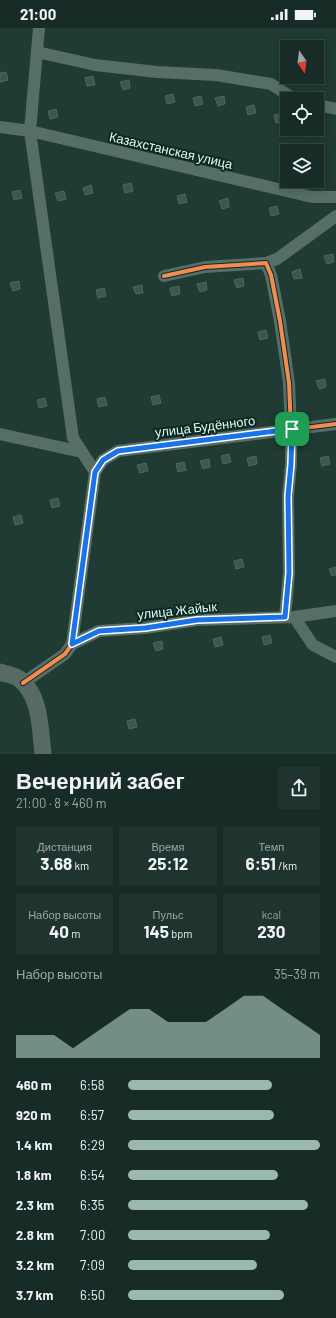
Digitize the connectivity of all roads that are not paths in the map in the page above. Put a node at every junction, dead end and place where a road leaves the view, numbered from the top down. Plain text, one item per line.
1 (39, 28) edge
2 (37, 52) junction
3 (283, 92) edge
4 (324, 106) edge
5 (336, 109) edge
6 (0, 127) edge
7 (30, 131) junction
8 (336, 197) edge
9 (336, 216) edge
10 (266, 263) junction
11 (164, 276) dead end
12 (336, 424) edge
13 (292, 429) junction
14 (0, 434) edge
15 (82, 452) junction
16 (95, 472) junction
17 (336, 611) edge
18 (289, 617) junction
19 (72, 644) junction
20 (336, 657) edge
21 (0, 672) edge
22 (23, 683) junction
23 (43, 754) edge

1 - 2 street
2 - 3 street
2 - 7 street
4 - 5 street
6 - 7 street, Казахстанская улица
7 - 8 street, Казахстанская улица
7 - 15 street
9 - 10 street
10 - 11 street
10 - 13 street
12 - 13 street, улица Будённого
13 - 16 street, улица Будённого
13 - 18 street
14 - 15 street
15 - 16 street
16 - 19 street
17 - 18 street, улица Жайык
18 - 19 street, улица Жайык
18 - 20 street
19 - 22 street
21 - 22 street
22 - 23 street

